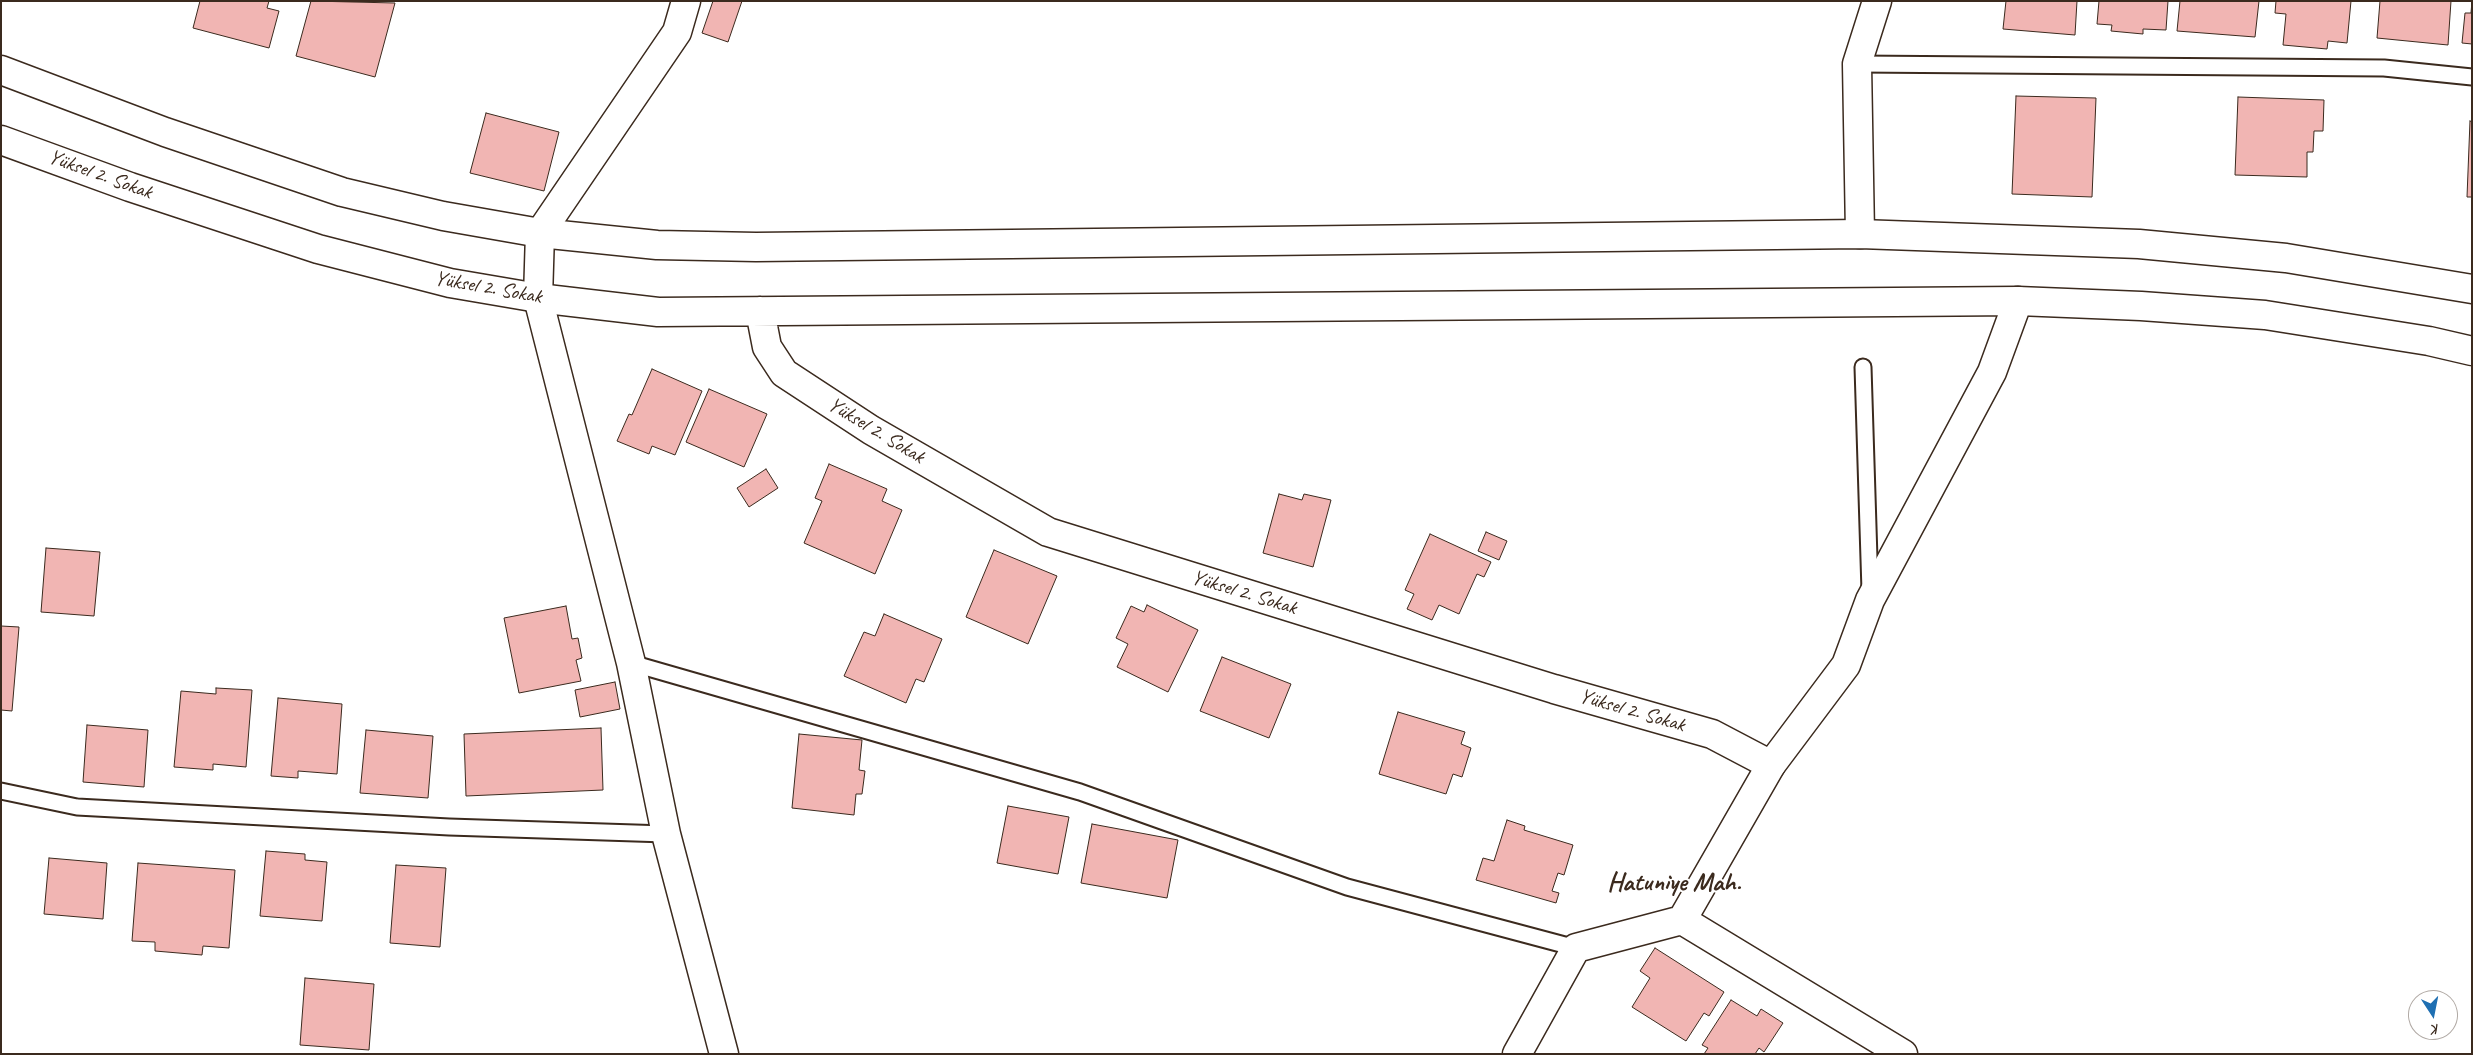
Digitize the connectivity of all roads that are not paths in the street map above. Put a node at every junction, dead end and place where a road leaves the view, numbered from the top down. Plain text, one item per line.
1 (686, 1) edge
2 (1877, 1) edge
3 (1857, 64) junction
4 (1, 70) edge
5 (2472, 77) edge
6 (1, 140) edge
7 (540, 234) junction
8 (1860, 234) junction
9 (2472, 289) edge
10 (538, 298) junction
11 (2018, 301) junction
12 (760, 311) junction
13 (2472, 351) edge
14 (1863, 367) dead end
15 (1870, 600) junction
16 (631, 663) junction
17 (1771, 765) junction
18 (1, 791) edge
19 (666, 834) junction
20 (1682, 920) junction
21 (1576, 948) junction
22 (724, 1054) edge
23 (1517, 1054) edge
24 (1904, 1054) edge

1 - 7 street
2 - 3 street
3 - 5 lane
3 - 8 street
4 - 7 street
6 - 10 street, Yüksel 2. Sokak
7 - 8 street
7 - 10 street
8 - 9 street
10 - 12 street, Yüksel 2. Sokak
10 - 16 street
11 - 12 street
11 - 13 street
11 - 15 street
12 - 17 street, Yüksel 2. Sokak
14 - 15 lane
15 - 17 street
16 - 19 street
16 - 21 lane
17 - 20 street
18 - 19 lane
19 - 22 street
20 - 21 street
20 - 24 street
21 - 23 street

